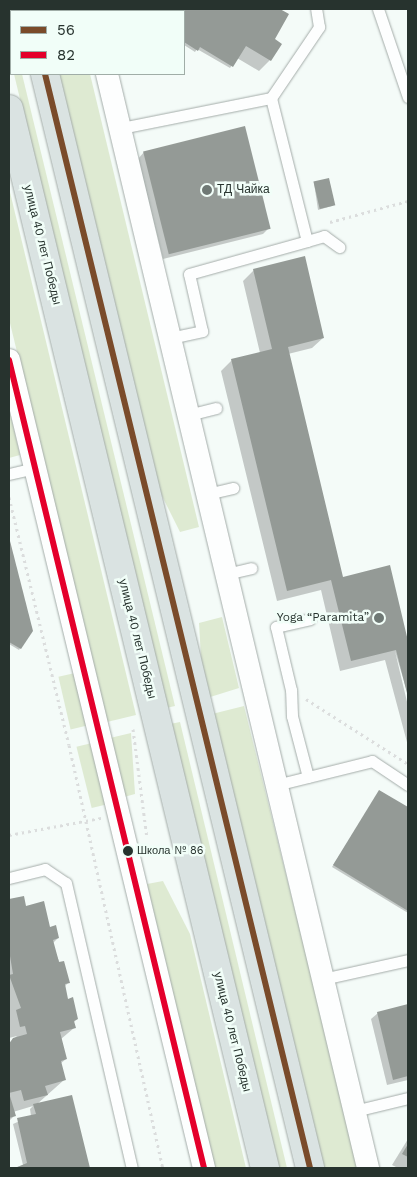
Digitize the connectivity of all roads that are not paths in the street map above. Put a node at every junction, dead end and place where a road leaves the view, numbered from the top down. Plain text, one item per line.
1 (316, 9) edge
2 (378, 9) edge
3 (45, 75) edge
4 (107, 75) edge
5 (408, 97) edge
6 (271, 98) junction
7 (9, 109) edge
8 (121, 128) junction
9 (307, 241) junction
10 (340, 247) dead end
11 (170, 338) junction
12 (9, 360) edge
13 (216, 408) dead end
14 (188, 415) junction
15 (35, 468) junction
16 (9, 474) edge
17 (233, 488) dead end
18 (207, 494) junction
19 (251, 568) dead end
20 (226, 574) junction
21 (310, 619) dead end
22 (308, 777) junction
23 (276, 785) junction
24 (408, 785) edge
25 (9, 878) edge
26 (408, 960) edge
27 (323, 979) junction
28 (408, 1098) edge
29 (354, 1111) junction
30 (132, 1168) edge
31 (204, 1168) edge
32 (265, 1168) edge
33 (310, 1168) edge
34 (368, 1168) edge

1 - 6 lane
2 - 5 lane
3 - 33 main road
4 - 8 street
6 - 8 lane
6 - 9 lane
7 - 32 main road, улица 40 лет Победы
8 - 11 street
9 - 10 lane
9 - 11 lane
11 - 14 street
12 - 15 street
13 - 14 lane
14 - 18 street
15 - 16 lane
15 - 31 street
17 - 18 lane
18 - 20 street
19 - 20 lane
20 - 23 street
21 - 22 lane
22 - 23 lane
22 - 24 lane
23 - 27 street
25 - 30 lane
26 - 27 lane
27 - 29 street
28 - 29 lane
29 - 34 street

